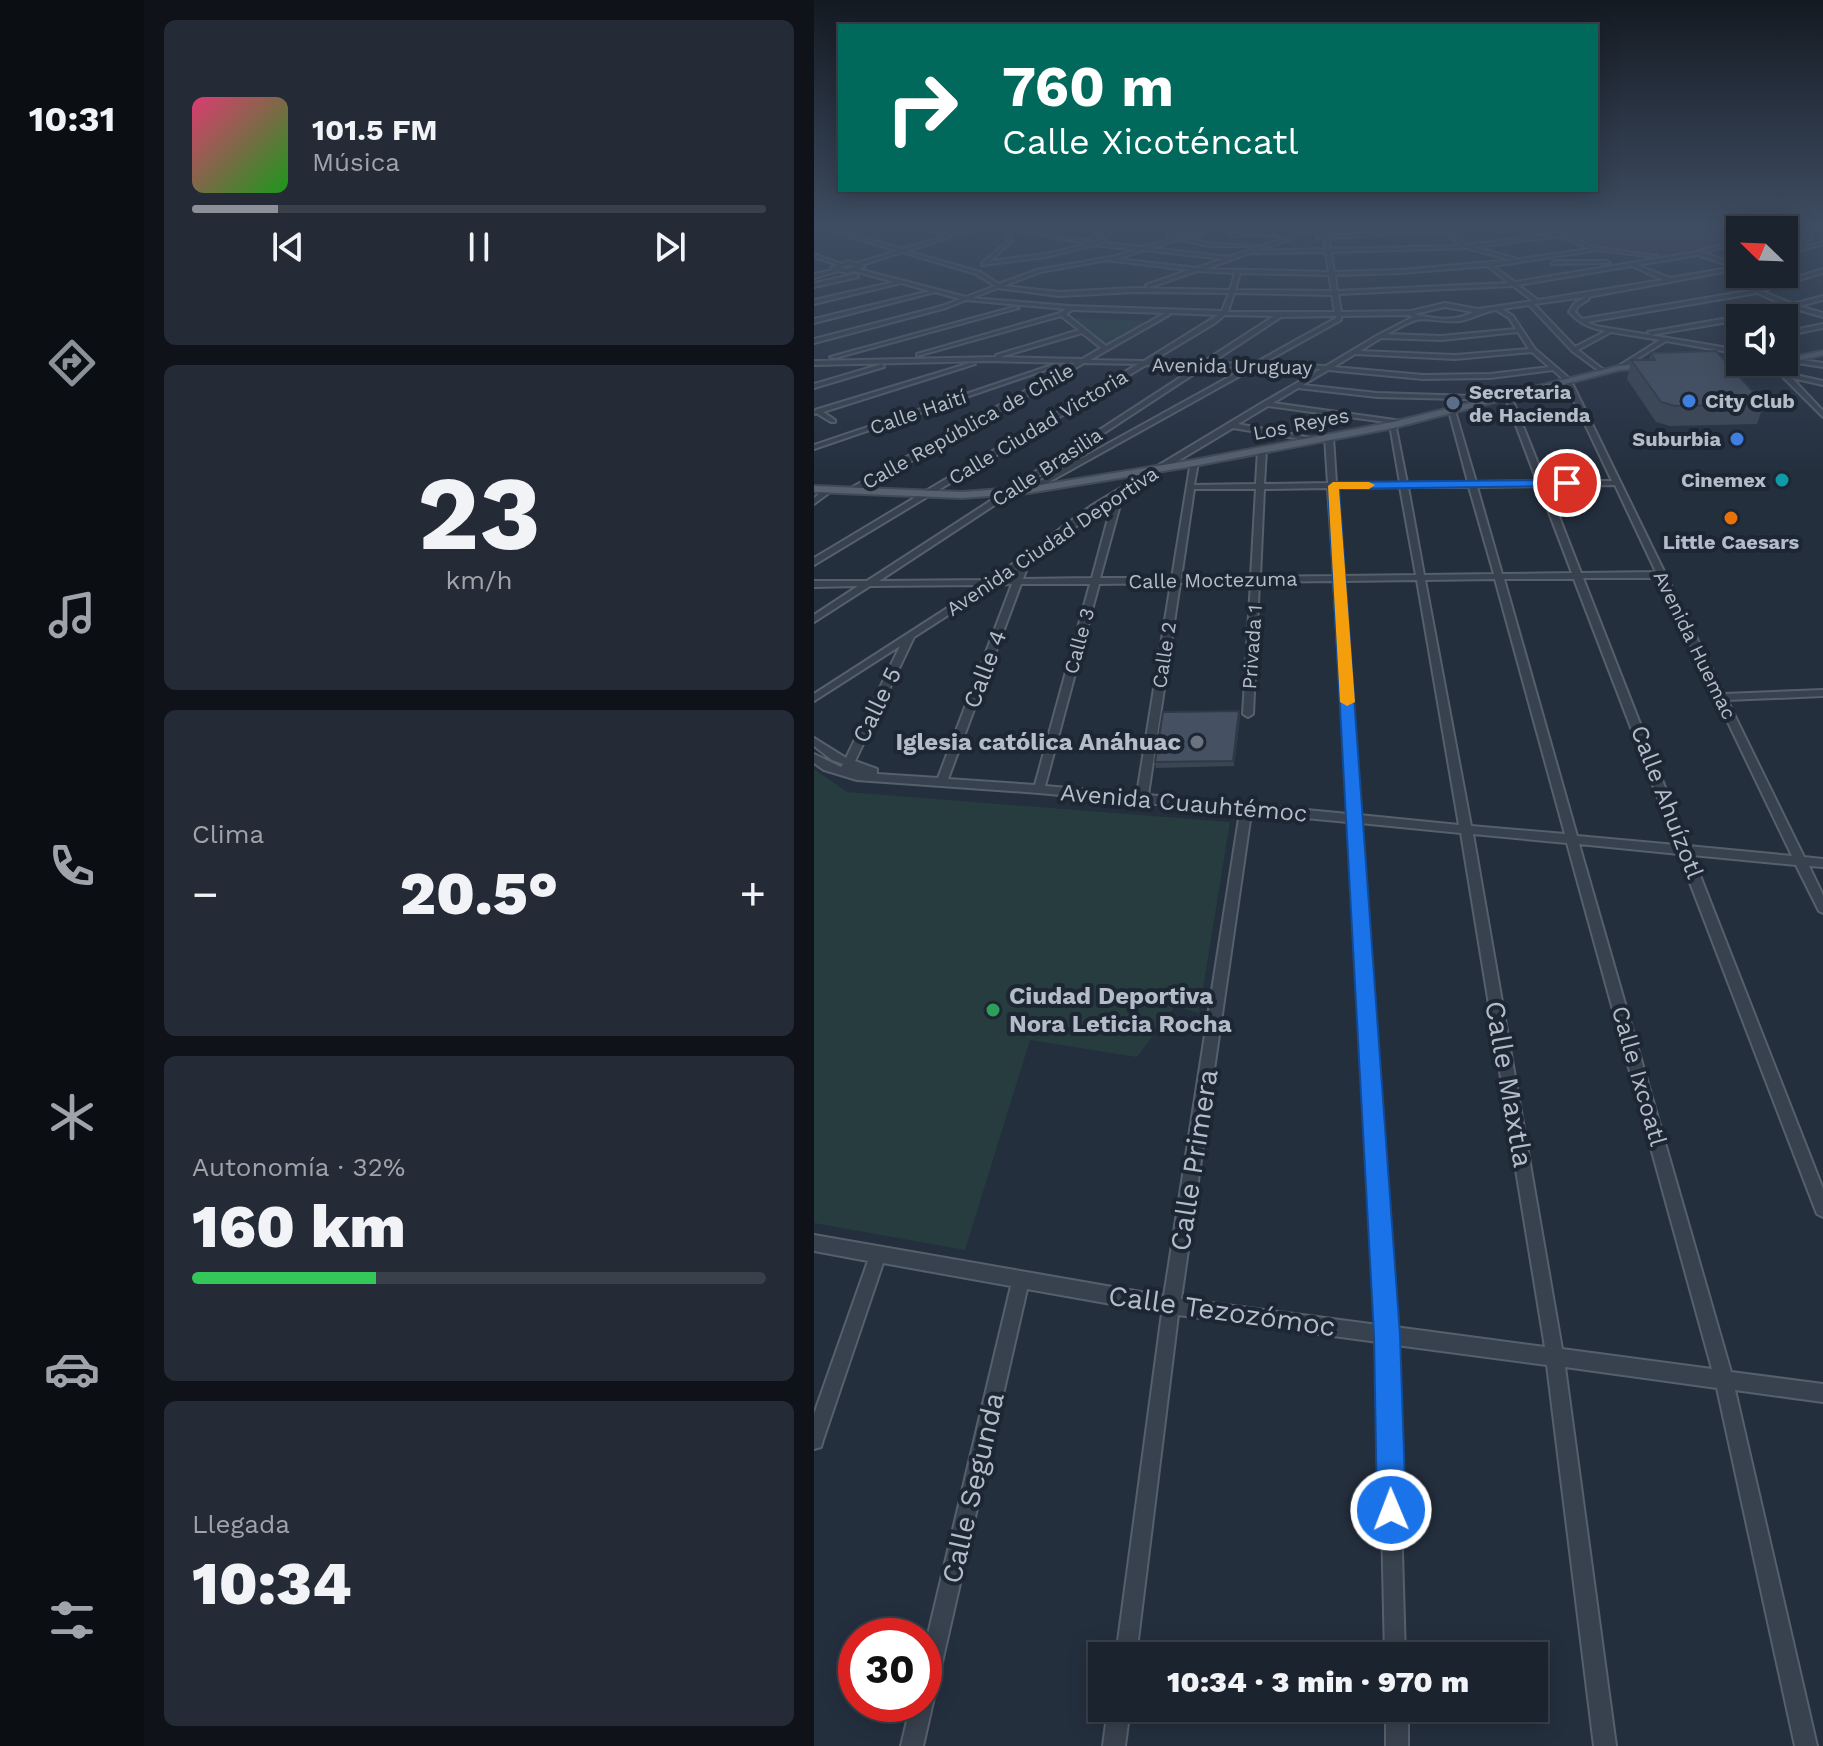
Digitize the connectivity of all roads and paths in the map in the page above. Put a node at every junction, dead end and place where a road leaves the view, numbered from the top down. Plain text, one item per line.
1 (856, 310) edge
2 (928, 310) edge
3 (1007, 310) edge
4 (1067, 310) edge
5 (1111, 310) edge
6 (1225, 310) edge
7 (1339, 310) edge
8 (1426, 310) edge
9 (1474, 310) edge
10 (1481, 310) edge
11 (1500, 310) edge
12 (1541, 310) edge
13 (1573, 310) edge
14 (1643, 310) edge
15 (1478, 311) junction
16 (1062, 314) junction
17 (1168, 314) junction
18 (1223, 314) junction
19 (1280, 315) junction
20 (1340, 315) junction
21 (1413, 315) junction
22 (1726, 319) edge
23 (814, 321) edge
24 (1581, 321) junction
25 (1823, 326) edge
26 (1521, 330) junction
27 (1083, 331) junction
28 (1609, 331) junction
29 (1798, 331) edge
30 (1377, 335) junction
31 (1637, 335) junction
32 (1664, 340) junction
33 (814, 341) edge
34 (1726, 345) edge
35 (1714, 347) junction
36 (1106, 349) junction
37 (1726, 349) edge
38 (1533, 350) junction
39 (1574, 350) junction
40 (1350, 351) junction
41 (1823, 353) edge
42 (988, 359) junction
43 (901, 360) junction
44 (1798, 361) edge
45 (814, 362) edge
46 (1067, 362) junction
47 (1081, 362) junction
48 (1143, 364) junction
49 (1206, 365) junction
50 (1658, 365) edge
51 (1687, 365) edge
52 (1726, 365) edge
53 (1823, 365) edge
54 (1254, 366) junction
55 (1798, 366) edge
56 (1323, 367) junction
57 (1554, 368) junction
58 (1619, 368) junction
59 (1603, 372) junction
60 (1798, 372) edge
61 (1792, 376) edge
62 (1794, 376) edge
63 (1567, 382) junction
64 (1823, 383) edge
65 (814, 386) edge
66 (1293, 386) junction
67 (1505, 397) junction
68 (1262, 404) junction
69 (1823, 407) edge
70 (816, 411) edge
71 (1452, 411) junction
72 (1823, 415) edge
73 (833, 421) dead end
74 (1228, 424) junction
75 (1398, 424) junction
76 (1324, 438) junction
77 (814, 447) edge
78 (1262, 450) junction
79 (1194, 463) junction
80 (1159, 469) junction
81 (1143, 471) junction
82 (1543, 483) junction
83 (1616, 483) junction
84 (1473, 484) junction
85 (1404, 485) junction
86 (1261, 486) junction
87 (1333, 486) junction
88 (1191, 487) junction
89 (815, 490) edge
90 (829, 490) junction
91 (1028, 490) junction
92 (852, 491) junction
93 (1007, 493) junction
94 (1119, 493) junction
95 (929, 494) junction
96 (814, 502) edge
97 (1027, 556) junction
98 (814, 562) edge
99 (1661, 575) junction
100 (1579, 576) junction
101 (1421, 577) junction
102 (1500, 577) junction
103 (1338, 578) junction
104 (1257, 579) junction
105 (1176, 580) junction
106 (1095, 581) junction
107 (981, 582) junction
108 (993, 582) junction
109 (1017, 582) junction
110 (814, 584) edge
111 (868, 584) junction
112 (814, 619) edge
113 (910, 636) junction
114 (814, 690) edge
115 (1823, 693) edge
116 (1720, 697) junction
117 (814, 698) edge
118 (1248, 714) dead end
119 (814, 741) edge
120 (814, 758) edge
121 (846, 768) junction
122 (942, 781) junction
123 (1039, 789) junction
124 (1142, 798) junction
125 (1246, 808) junction
126 (1356, 819) junction
127 (1466, 829) junction
128 (1572, 839) junction
129 (1685, 849) junction
130 (1800, 861) junction
131 (1823, 863) edge
132 (1823, 908) edge
133 (1823, 1209) edge
134 (814, 1243) edge
135 (878, 1254) junction
136 (1021, 1279) junction
137 (1171, 1306) junction
138 (1387, 1335) junction
139 (1555, 1357) junction
140 (1724, 1380) junction
141 (1823, 1393) edge
142 (814, 1440) edge
143 (942, 1619) edge
144 (1128, 1642) edge
145 (1395, 1642) edge
146 (918, 1722) edge
147 (1117, 1722) edge
148 (1397, 1722) edge
149 (912, 1746) edge
150 (1114, 1746) edge
151 (1397, 1746) edge
152 (1605, 1746) edge
153 (1806, 1746) edge

1 - 23 street
2 - 33 street
3 - 45 street
4 - 16 street
5 - 17 street
6 - 18 street
7 - 20 street
8 - 21 street
9 - 15 street
10 - 15 street
11 - 26 street, Avenida Huemac
12 - 39 street
13 - 24 street
14 - 24 street
15 - 21 street
16 - 27 street
16 - 43 street
17 - 18 street
17 - 36 street, Calle República de Chile
18 - 19 street
18 - 48 street, Calle Ciudad Victoria
19 - 20 street
19 - 49 street, Calle Brasilia
20 - 21 street
20 - 54 street
21 - 30 street, Avenida Ciudad Deportiva
22 - 31 street
24 - 28 street
25 - 29 street
26 - 30 street
26 - 38 street, Avenida Huemac
27 - 36 street
27 - 42 street
28 - 31 street
28 - 39 street
30 - 40 street, Avenida Ciudad Deportiva
31 - 32 street
32 - 35 street
32 - 58 street
34 - 35 street
35 - 37 street
36 - 47 street, Calle República de Chile
38 - 40 street
38 - 57 street, Avenida Huemac
39 - 59 street
40 - 56 street, Avenida Ciudad Deportiva
41 - 44 main road
42 - 43 street, Avenida Uruguay
42 - 46 street, Avenida Uruguay
42 - 70 street
43 - 45 street, Avenida Uruguay
43 - 65 street
46 - 47 street, Avenida Uruguay
46 - 77 street, Calle Haití
47 - 48 street, Avenida Uruguay
47 - 92 street, Calle República de Chile
48 - 49 street, Avenida Uruguay
48 - 95 street, Calle Ciudad Victoria
49 - 54 street, Avenida Uruguay
49 - 93 street, Calle Brasilia
50 - 58 main road, Los Reyes
51 - 52 main road
53 - 55 street
54 - 56 street, Avenida Uruguay
54 - 91 street
56 - 57 street, Avenida Uruguay
56 - 66 street, Avenida Ciudad Deportiva
57 - 63 street, Avenida Huemac
58 - 59 main road, Los Reyes
59 - 63 main road, Los Reyes
60 - 64 street
61 - 72 street
62 - 69 street
63 - 67 main road, Los Reyes
63 - 83 street, Avenida Huemac
66 - 67 street
66 - 68 street, Avenida Ciudad Deportiva
67 - 71 main road, Los Reyes
67 - 82 street, Calle Ahuízotl
68 - 74 street, Avenida Ciudad Deportiva
68 - 75 street
70 - 73 street
71 - 75 main road, Los Reyes
71 - 84 street, Calle Ixcoatl
74 - 76 street
74 - 80 street, Avenida Ciudad Deportiva
74 - 81 street, Avenida Ciudad Deportiva
75 - 76 main road, Los Reyes
75 - 85 street, Calle Maxtla
76 - 78 main road, Los Reyes
76 - 87 street
78 - 79 main road, Los Reyes
78 - 86 street, Privada 1
79 - 80 main road, Los Reyes
79 - 88 street, Calle 2
80 - 81 main road, Los Reyes
80 - 94 street, Avenida Ciudad Deportiva
81 - 91 main road, Los Reyes
81 - 107 street, Avenida Ciudad Deportiva
82 - 83 street
82 - 84 street
82 - 100 street, Calle Ahuízotl
83 - 99 street, Avenida Huemac
84 - 85 street
84 - 102 street, Calle Ixcoatl
85 - 87 street
85 - 101 street, Calle Maxtla
86 - 87 street
86 - 88 street
86 - 104 street, Privada 1
87 - 103 street
88 - 105 street, Calle 2
89 - 90 main road, Los Reyes
90 - 92 main road, Los Reyes
90 - 96 street
91 - 93 main road, Los Reyes
92 - 95 main road, Los Reyes
93 - 95 main road, Los Reyes
93 - 111 street, Calle Brasilia
94 - 97 street, Avenida Ciudad Deportiva
94 - 106 street, Calle 3
95 - 98 street, Calle Ciudad Victoria
97 - 108 street, Avenida Ciudad Deportiva
97 - 109 street, Calle 4
99 - 100 street, Calle Moctezuma
99 - 116 street, Avenida Huemac
100 - 102 street, Calle Moctezuma
100 - 129 street, Calle Ahuízotl
101 - 102 street, Calle Moctezuma
101 - 103 street, Calle Moctezuma
101 - 127 street, Calle Maxtla
102 - 128 street, Calle Ixcoatl
103 - 104 street, Calle Moctezuma
103 - 126 street
104 - 105 street, Calle Moctezuma
104 - 118 street, Privada 1
105 - 106 street, Calle Moctezuma
105 - 124 street, Calle 2
106 - 109 street, Calle Moctezuma
106 - 123 street, Calle 3
107 - 108 street, Calle Moctezuma
107 - 111 street, Calle Moctezuma
107 - 114 street, Avenida Ciudad Deportiva
108 - 109 street, Calle Moctezuma
108 - 113 street, Avenida Ciudad Deportiva
109 - 122 street, Calle 4
110 - 111 street, Calle Moctezuma
111 - 112 street, Calle Brasilia
113 - 117 street, Avenida Ciudad Deportiva
113 - 121 street, Calle 5
115 - 116 street
116 - 130 street, Avenida Huemac
119 - 121 street
120 - 121 street
121 - 122 street, Avenida Cuauhtémoc
122 - 123 street, Avenida Cuauhtémoc
123 - 124 street, Avenida Cuauhtémoc
124 - 125 street, Avenida Cuauhtémoc
125 - 126 street, Avenida Cuauhtémoc
125 - 137 street, Calle Primera
126 - 127 street, Avenida Cuauhtémoc
126 - 138 street
127 - 128 street, Avenida Cuauhtémoc
127 - 139 street, Calle Maxtla
128 - 129 street, Avenida Cuauhtémoc
128 - 140 street, Calle Ixcoatl
129 - 130 street, Avenida Cuauhtémoc
129 - 133 street, Calle Ahuízotl
130 - 131 street, Avenida Cuauhtémoc
130 - 132 street, Avenida Huemac
134 - 135 street, Calle Tezozómoc
135 - 136 street, Calle Tezozómoc
135 - 142 street
136 - 137 street, Calle Tezozómoc
136 - 143 street, Calle Segunda
137 - 138 street, Calle Tezozómoc
137 - 144 street, Calle Primera
138 - 139 street, Calle Tezozómoc
138 - 145 street
139 - 140 street, Calle Tezozómoc
139 - 152 street, Calle Maxtla
140 - 141 street, Calle Tezozómoc
140 - 153 street, Calle Ixcoatl
146 - 149 street
147 - 150 street
148 - 151 street

